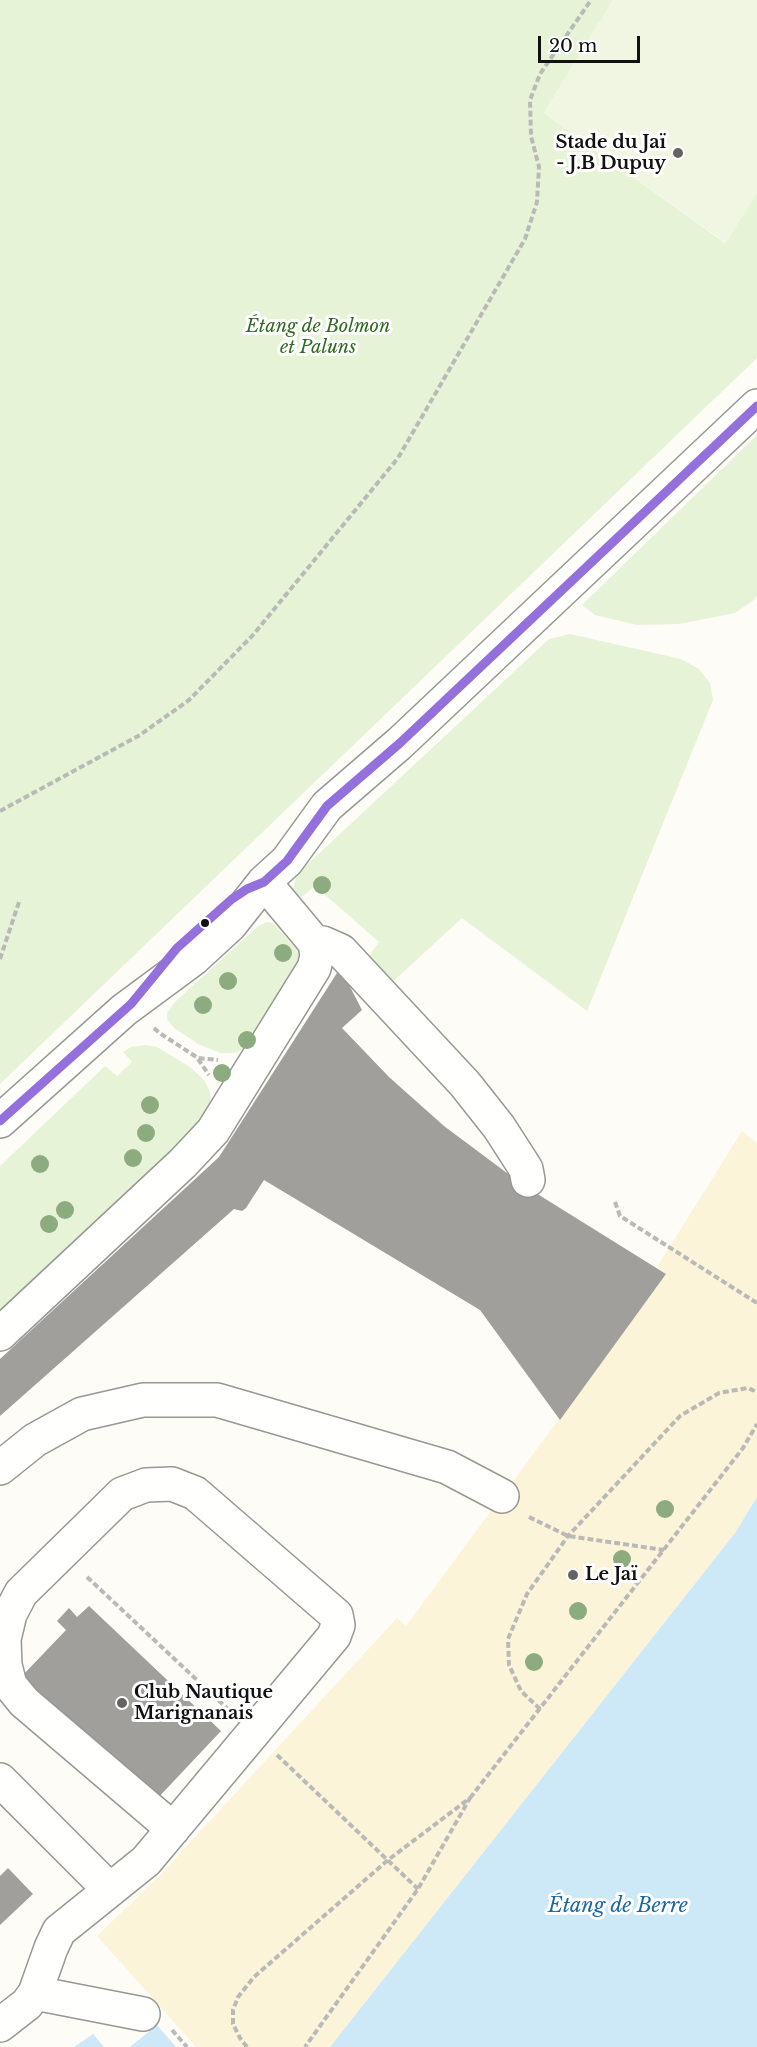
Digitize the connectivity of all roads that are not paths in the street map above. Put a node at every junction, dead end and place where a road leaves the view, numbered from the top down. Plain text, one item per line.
1 (757, 406) edge
2 (264, 882) junction
3 (315, 944) junction
4 (0, 1121) edge
5 (528, 1180) dead end
6 (0, 1334) edge
7 (0, 1468) edge
8 (502, 1496) road end
9 (0, 1780) edge
10 (173, 1829) junction
11 (110, 1890) junction
12 (35, 1993) junction
13 (143, 2014) dead end
14 (0, 2025) edge

1 - 2 street
2 - 3 street
2 - 4 street
3 - 5 street
3 - 6 street
7 - 8 street
9 - 11 street
10 - 10 street
10 - 11 street
11 - 12 street
12 - 13 street
12 - 14 street

